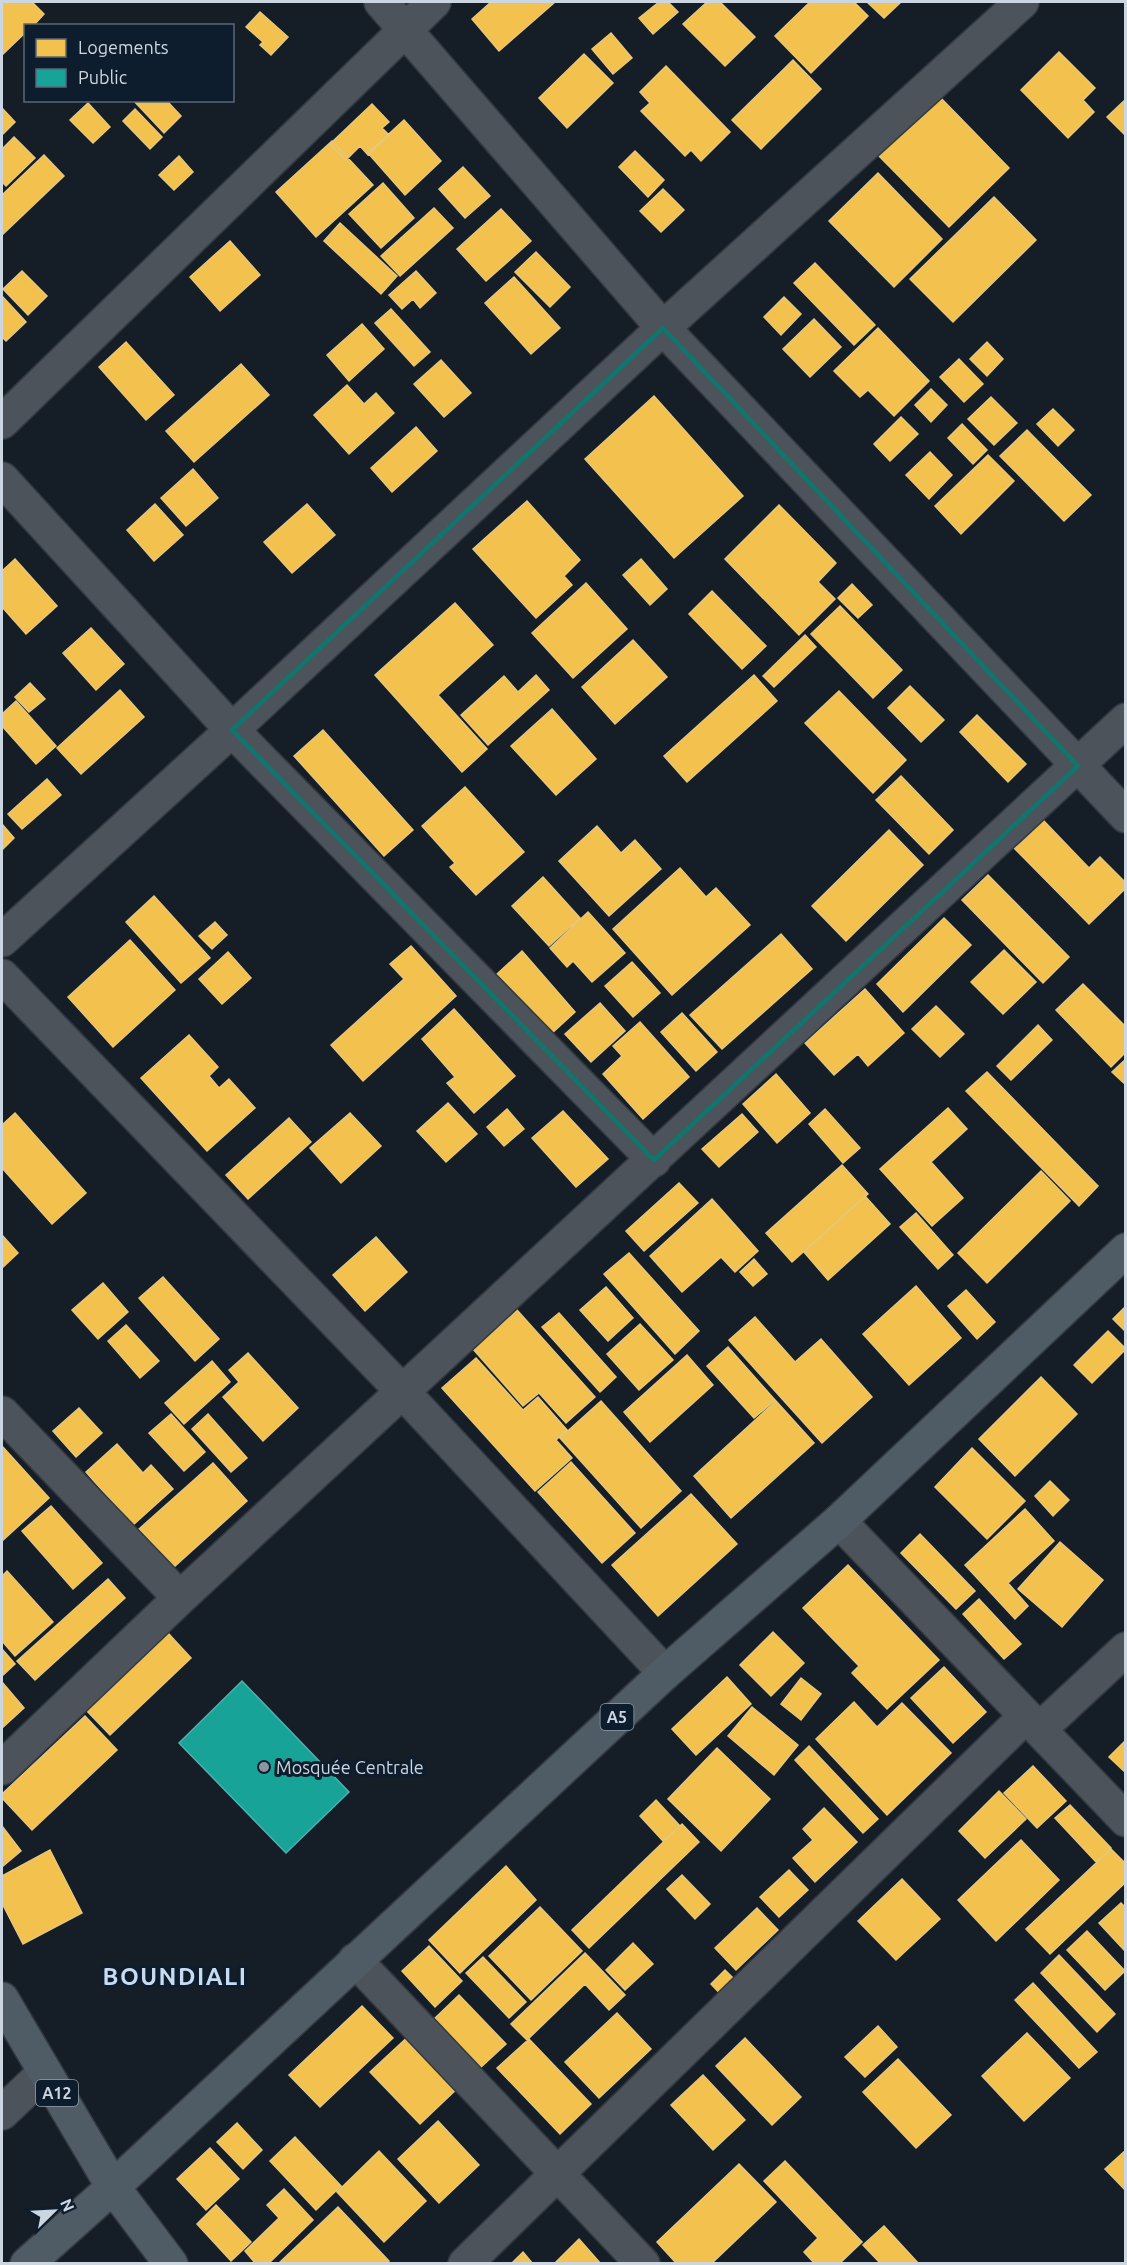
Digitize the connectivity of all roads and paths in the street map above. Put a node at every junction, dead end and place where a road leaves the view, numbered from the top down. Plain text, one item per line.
1 (381, 2) edge
2 (434, 2) edge
3 (1023, 2) edge
4 (405, 29) junction
5 (663, 328) junction
6 (2, 422) edge
7 (2, 479) edge
8 (1125, 720) edge
9 (232, 730) junction
10 (1078, 766) junction
11 (1125, 816) edge
12 (2, 940) edge
13 (2, 976) edge
14 (654, 1160) junction
15 (1125, 1250) edge
16 (402, 1391) junction
17 (2, 1413) edge
18 (839, 1521) junction
19 (180, 1598) junction
20 (1125, 1649) edge
21 (665, 1673) junction
22 (1033, 1723) junction
23 (2, 1768) edge
24 (1125, 1820) edge
25 (356, 1960) junction
26 (2, 1999) edge
27 (45, 2072) junction
28 (2, 2113) edge
29 (558, 2173) junction
30 (113, 2187) junction
31 (27, 2264) edge
32 (171, 2264) edge
33 (465, 2264) edge
34 (643, 2264) edge

1 - 4 street
2 - 4 street
3 - 5 street
4 - 5 street
4 - 6 street
5 - 9 street
5 - 10 street
7 - 9 street
8 - 10 street
9 - 12 street
9 - 14 street
10 - 11 street
10 - 14 street
13 - 16 street
14 - 16 street
15 - 18 main road, A5
16 - 19 street
16 - 21 street
17 - 19 street
18 - 21 main road, A5
18 - 22 street
19 - 23 street
20 - 22 street
21 - 25 main road, A5
22 - 24 street
22 - 29 street
25 - 29 street
25 - 30 main road, A5
26 - 27 main road, A12
27 - 28 street
27 - 30 main road, A12
29 - 33 street
29 - 34 street
30 - 31 main road, A5
30 - 32 main road, A12

